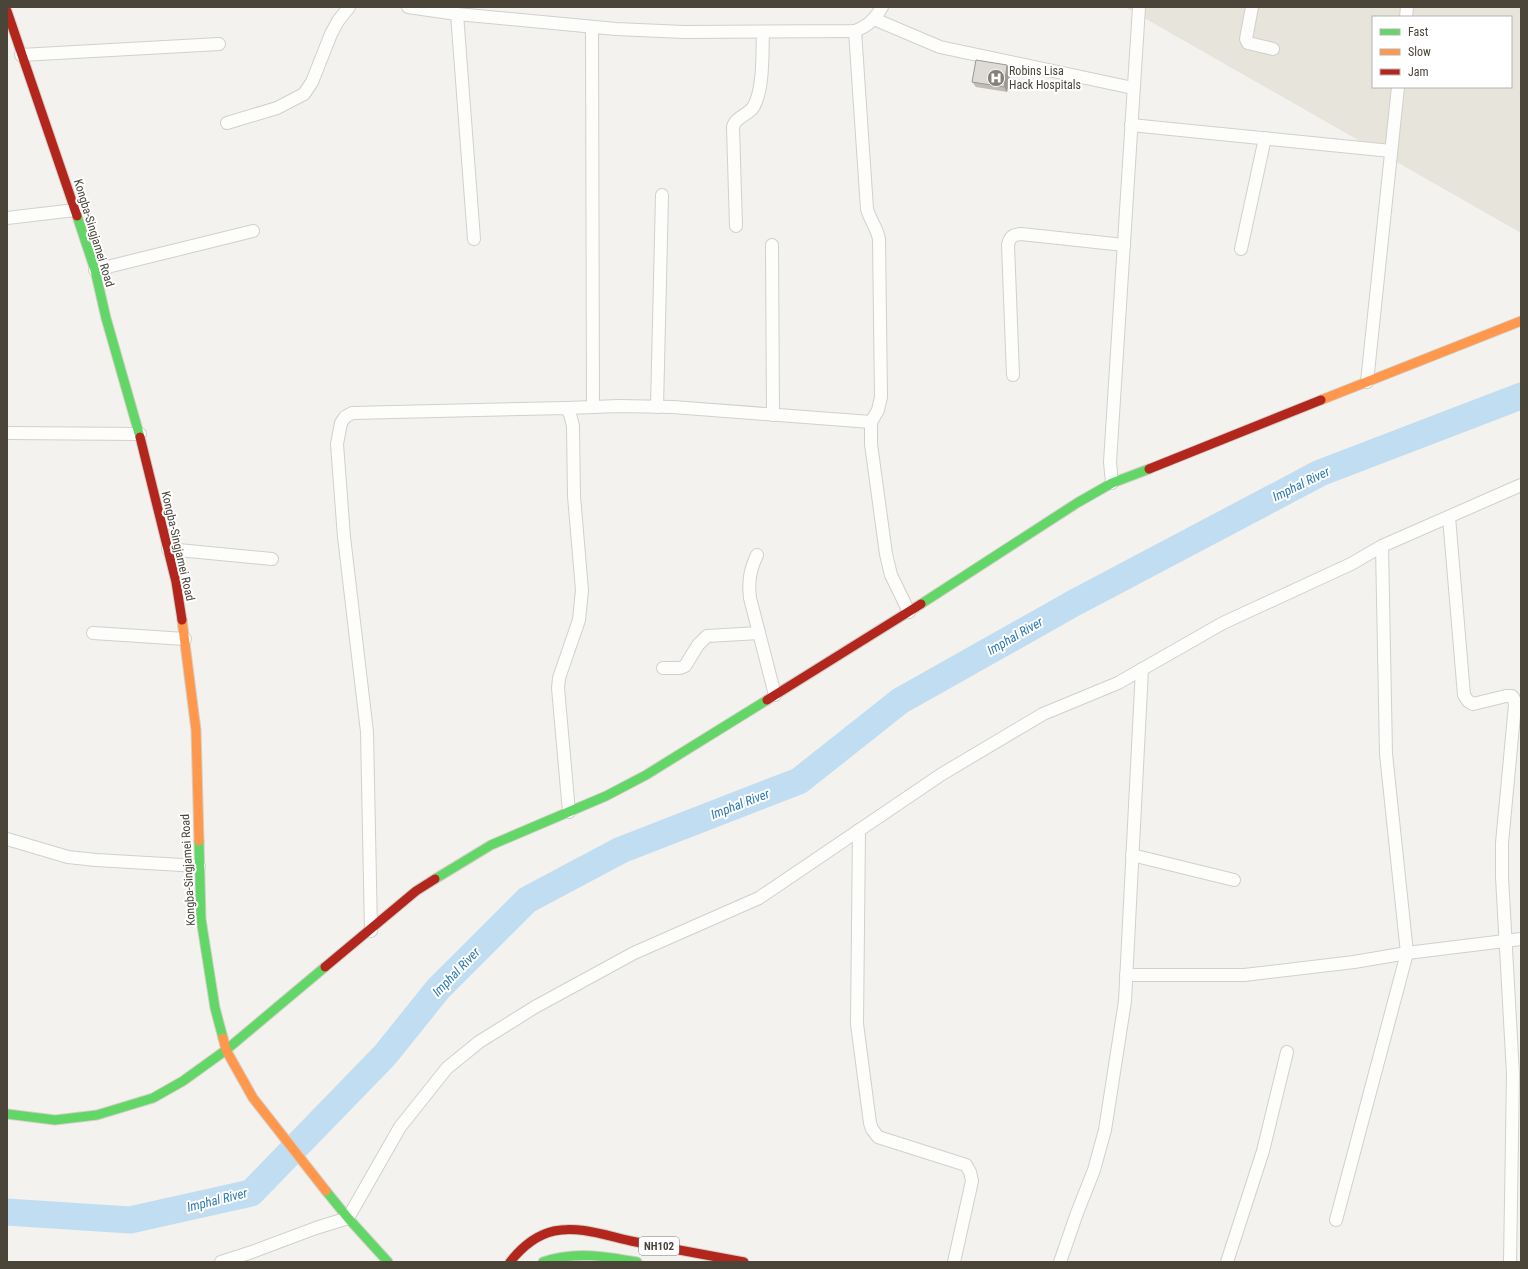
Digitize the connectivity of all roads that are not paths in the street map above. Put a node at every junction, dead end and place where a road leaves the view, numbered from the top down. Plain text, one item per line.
1 (349, 7) edge
2 (408, 7) edge
3 (882, 7) edge
4 (1139, 7) edge
5 (1252, 7) edge
6 (457, 14) junction
7 (8, 18) edge
8 (874, 19) junction
9 (592, 27) junction
10 (855, 31) junction
11 (763, 32) junction
12 (219, 44) dead end
13 (1273, 49) dead end
14 (21, 55) junction
15 (1134, 88) junction
16 (1398, 88) edge
17 (227, 123) dead end
18 (1131, 124) junction
19 (1265, 138) junction
20 (1391, 151) junction
21 (662, 195) dead end
22 (75, 210) junction
23 (7, 218) edge
24 (736, 226) dead end
25 (254, 232) dead end
26 (474, 239) dead end
27 (772, 245) dead end
28 (1124, 245) junction
29 (1241, 249) dead end
30 (94, 270) junction
31 (1521, 321) edge
32 (1013, 375) dead end
33 (1367, 382) junction
34 (593, 407) junction
35 (657, 407) junction
36 (566, 408) junction
37 (774, 415) junction
38 (871, 422) junction
39 (7, 433) edge
40 (140, 434) junction
41 (1112, 483) junction
42 (1521, 485) edge
43 (1449, 517) junction
44 (1382, 546) junction
45 (168, 549) junction
46 (757, 555) dead end
47 (272, 559) dead end
48 (909, 612) junction
49 (93, 633) dead end
50 (759, 633) junction
51 (185, 639) junction
52 (663, 668) dead end
53 (1142, 669) junction
54 (776, 694) junction
55 (569, 812) junction
56 (859, 830) junction
57 (7, 839) edge
58 (1132, 855) junction
59 (199, 866) junction
60 (1234, 880) dead end
61 (371, 931) junction
62 (1521, 940) edge
63 (1506, 941) junction
64 (1407, 953) junction
65 (1126, 975) junction
66 (226, 1050) junction
67 (1287, 1052) dead end
68 (1517, 1075) edge
69 (7, 1114) edge
70 (348, 1218) junction
71 (1336, 1220) dead end
72 (736, 1261) edge
73 (221, 1262) edge
74 (388, 1262) edge
75 (510, 1262) edge
76 (543, 1262) edge
77 (637, 1262) edge
78 (954, 1262) edge
79 (1060, 1262) edge
80 (1226, 1262) edge
81 (1510, 1262) edge

1 - 17 street
2 - 6 street
3 - 8 street
4 - 15 street
5 - 13 street
6 - 9 street
6 - 26 street
7 - 14 main road, Kongba-Singjamei Road
8 - 10 street
8 - 15 street
9 - 11 street
9 - 34 street
10 - 11 street
10 - 38 street
11 - 24 street
12 - 14 street
14 - 22 main road, Kongba-Singjamei Road
15 - 18 street
16 - 20 street
18 - 19 street
18 - 28 street
19 - 20 street
19 - 29 street
20 - 33 street
21 - 35 street
22 - 23 street
22 - 30 main road, Kongba-Singjamei Road
25 - 30 street
27 - 37 street
28 - 32 street
28 - 41 street
30 - 40 main road, Kongba-Singjamei Road
31 - 33 main road
33 - 41 main road
34 - 35 street
34 - 36 street
35 - 37 street
36 - 55 street
36 - 61 street
37 - 38 street
38 - 48 street
39 - 40 street
40 - 45 main road, Kongba-Singjamei Road
41 - 48 main road
42 - 43 street
43 - 44 street
43 - 63 street
44 - 53 street
44 - 64 street
45 - 47 street
45 - 51 main road, Kongba-Singjamei Road
46 - 50 street
48 - 54 main road
49 - 51 street
50 - 52 street
50 - 54 street
51 - 59 main road, Kongba-Singjamei Road
53 - 56 street
53 - 58 street
54 - 55 main road
55 - 61 main road
56 - 70 street
56 - 78 street
57 - 59 street
58 - 60 street
58 - 65 street
59 - 66 main road, Kongba-Singjamei Road
61 - 66 main road
62 - 63 street
63 - 64 street
63 - 68 street
64 - 65 street
64 - 71 street
65 - 79 street
66 - 69 main road
66 - 70 main road, Kongba-Singjamei Road
67 - 80 street
68 - 81 street
70 - 73 street
70 - 74 main road, Kongba-Singjamei Road
72 - 75 main road, NH102
76 - 77 main road, NH102

